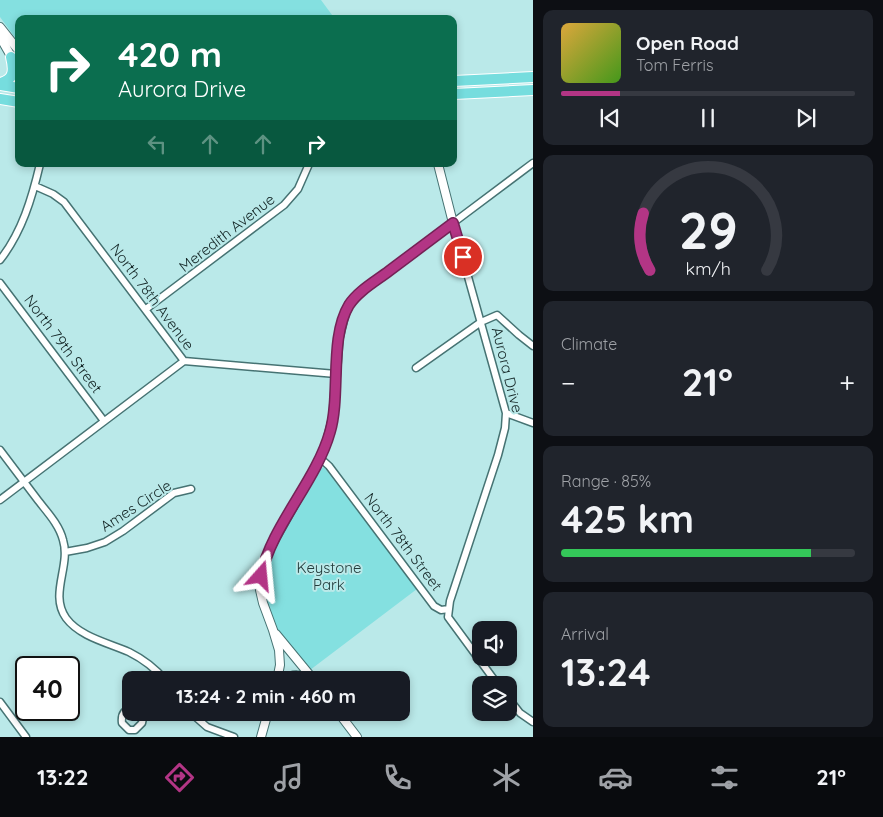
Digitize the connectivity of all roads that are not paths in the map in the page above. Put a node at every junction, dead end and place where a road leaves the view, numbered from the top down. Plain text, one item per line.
1 (0, 28) edge
2 (0, 37) edge
3 (15, 54) edge
4 (533, 77) edge
5 (457, 81) edge
6 (0, 84) edge
7 (15, 87) edge
8 (533, 90) edge
9 (457, 94) edge
10 (0, 98) edge
11 (15, 101) edge
12 (533, 164) edge
13 (39, 167) edge
14 (307, 167) edge
15 (439, 167) edge
16 (35, 186) junction
17 (453, 223) junction
18 (0, 260) edge
19 (0, 283) edge
20 (146, 309) junction
21 (481, 322) junction
22 (533, 346) edge
23 (184, 361) junction
24 (416, 368) dead end
25 (336, 374) junction
26 (506, 413) junction
27 (104, 421) junction
28 (533, 423) edge
29 (0, 450) edge
30 (320, 458) junction
31 (24, 482) junction
32 (191, 488) dead end
33 (0, 500) edge
34 (65, 552) junction
35 (449, 609) junction
36 (273, 630) junction
37 (155, 671) edge
38 (278, 671) edge
39 (306, 671) edge
40 (491, 676) edge
41 (0, 702) edge
42 (517, 709) edge
43 (122, 716) edge
44 (142, 721) edge
45 (200, 721) edge
46 (265, 721) edge
47 (344, 721) edge
48 (533, 722) edge
49 (26, 737) edge
50 (234, 737) edge
51 (261, 737) edge
52 (356, 737) edge

1 - 3 street
2 - 3 street
3 - 6 main road
4 - 5 main road
6 - 7 main road
8 - 9 main road
10 - 11 main road
12 - 17 street
13 - 16 street
14 - 20 street, Meredith Avenue
15 - 17 street, Aurora Drive
16 - 18 street
16 - 20 street, North 78th Avenue
17 - 21 street, Aurora Drive
17 - 25 street
19 - 27 street, North 79th Street
20 - 23 street, North 78th Avenue
21 - 22 street
21 - 24 street
21 - 26 street, Aurora Drive
23 - 25 street, North 78th Avenue
23 - 27 street
25 - 30 street
26 - 28 street
26 - 35 street, Aurora Drive
27 - 31 street
29 - 31 street
30 - 35 street, North 78th Street
30 - 36 street
31 - 33 street
31 - 34 street
32 - 34 street, Ames Circle
34 - 37 street
35 - 40 street, North 78th Street
36 - 38 street
36 - 39 street
41 - 49 street
42 - 48 street
43 - 44 street
45 - 50 street
46 - 51 street
47 - 52 street

